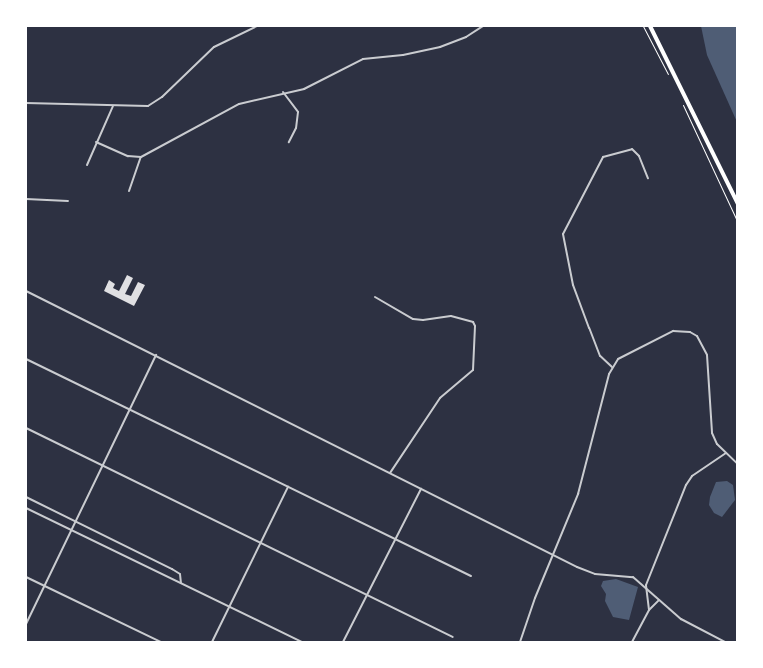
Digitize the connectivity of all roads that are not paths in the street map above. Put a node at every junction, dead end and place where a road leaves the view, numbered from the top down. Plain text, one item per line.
1 (257, 26) edge
2 (483, 26) edge
3 (650, 26) edge
4 (284, 93) junction
5 (26, 103) edge
6 (113, 106) junction
7 (96, 142) junction
8 (289, 142) dead end
9 (141, 157) junction
10 (87, 165) dead end
11 (648, 178) dead end
12 (129, 191) dead end
13 (26, 198) edge
14 (68, 201) dead end
15 (738, 204) edge
16 (26, 291) edge
17 (375, 297) dead end
18 (156, 355) junction
19 (26, 359) edge
20 (612, 367) junction
21 (129, 410) junction
22 (26, 428) edge
23 (726, 453) junction
24 (738, 464) edge
25 (102, 466) junction
26 (390, 474) junction
27 (288, 487) junction
28 (421, 489) junction
29 (26, 497) edge
30 (26, 508) edge
31 (76, 521) junction
32 (71, 530) junction
33 (396, 539) junction
34 (261, 542) junction
35 (553, 555) junction
36 (471, 576) dead end
37 (26, 577) edge
38 (181, 583) junction
39 (646, 585) junction
40 (45, 586) junction
41 (368, 594) junction
42 (659, 600) junction
43 (230, 607) junction
44 (649, 610) junction
45 (26, 624) edge
46 (453, 637) dead end
47 (161, 642) edge
48 (212, 642) edge
49 (303, 642) edge
50 (343, 642) edge
51 (520, 642) edge
52 (632, 642) edge
53 (725, 642) edge

1 - 6 street
2 - 4 street
3 - 15 main road
4 - 8 street
4 - 9 street
5 - 6 street
6 - 7 street
7 - 9 street
7 - 10 street
9 - 12 street
11 - 20 street
13 - 14 street
16 - 18 street
17 - 26 street
18 - 21 street
18 - 26 street
19 - 21 street
20 - 23 street
20 - 35 street
21 - 25 street
21 - 27 street
22 - 25 street
23 - 24 street
23 - 39 street
25 - 31 street
25 - 34 street
26 - 28 street
27 - 33 street
27 - 34 street
28 - 33 street
28 - 35 street
29 - 31 street
30 - 32 street
31 - 32 street
31 - 38 street
32 - 38 street
32 - 40 street
33 - 36 street
33 - 41 street
34 - 41 street
34 - 43 street
35 - 39 street
35 - 51 street
37 - 40 street
38 - 43 street
39 - 42 street
39 - 44 street
40 - 45 street
40 - 47 street
41 - 46 street
41 - 50 street
42 - 44 street
42 - 53 street
43 - 48 street
43 - 49 street
44 - 52 street

